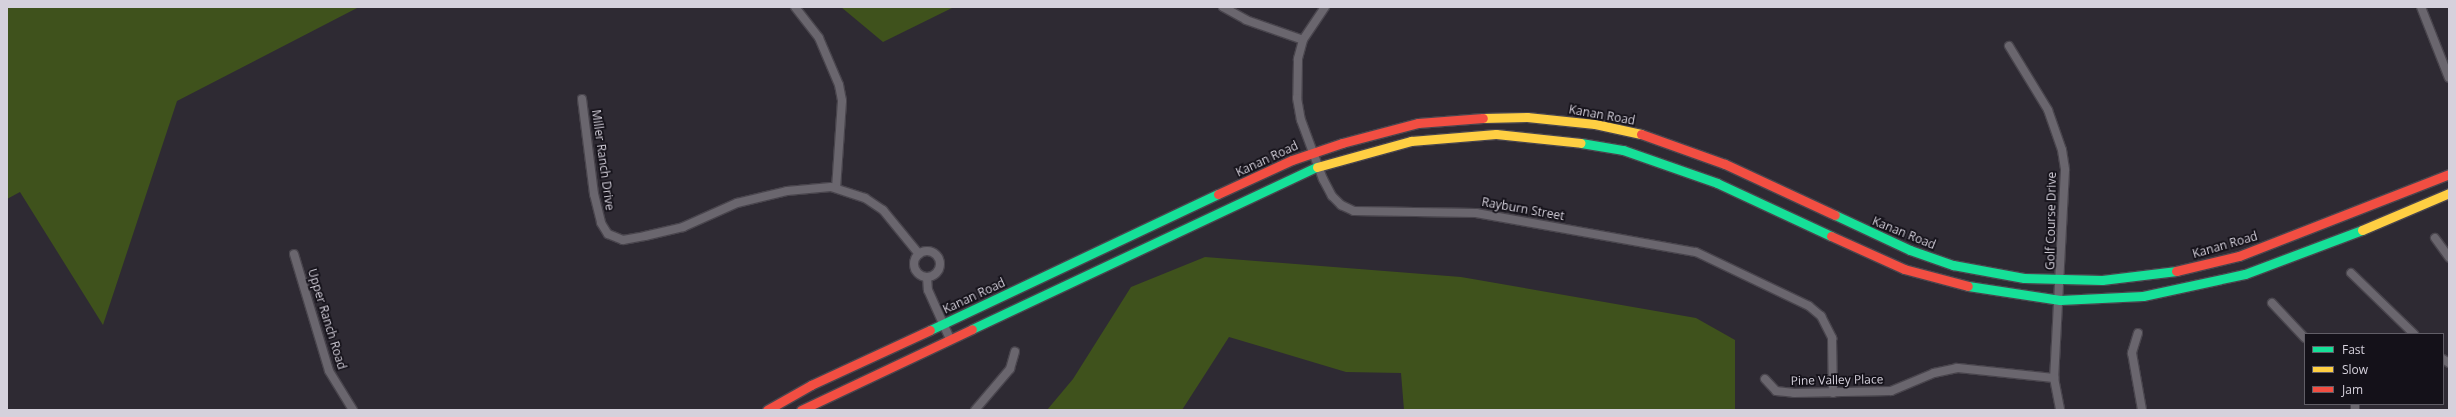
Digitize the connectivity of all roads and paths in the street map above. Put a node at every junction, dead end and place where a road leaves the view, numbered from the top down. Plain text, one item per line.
1 (795, 7) edge
2 (1223, 7) edge
3 (1325, 7) edge
4 (2421, 7) edge
5 (1303, 40) junction
6 (2009, 46) dead end
7 (2449, 78) edge
8 (582, 100) dead end
9 (1312, 151) junction
10 (1318, 166) junction
11 (2449, 174) edge
12 (836, 188) junction
13 (2449, 193) edge
14 (2435, 238) dead end
15 (294, 254) dead end
16 (919, 254) junction
17 (2449, 257) edge
18 (2351, 273) dead end
19 (927, 277) junction
20 (2062, 279) junction
21 (2060, 300) junction
22 (2272, 303) dead end
23 (943, 324) junction
24 (2138, 332) dead end
25 (2413, 333) edge
26 (2304, 337) edge
27 (950, 339) junction
28 (1014, 352) dead end
29 (2054, 378) junction
30 (1765, 379) dead end
31 (1832, 393) junction
32 (353, 410) edge
33 (767, 410) edge
34 (801, 410) edge
35 (975, 410) edge
36 (2060, 410) edge
37 (2142, 410) edge

1 - 12 street
2 - 5 street
3 - 5 street, Rayburn Street
4 - 7 street
5 - 9 street, Rayburn Street
6 - 20 street, Golf Course Drive
8 - 12 street, Miller Ranch Drive
9 - 10 street, Rayburn Street
9 - 20 main road, Kanan Road
9 - 23 main road, Kanan Road
10 - 21 main road
10 - 27 main road
10 - 31 street, Rayburn Street
11 - 20 main road, Kanan Road
12 - 16 street, Miller Ranch Drive
13 - 21 main road
14 - 17 street
15 - 32 street, Upper Ranch Road
16 - 19 street
16 - 19 street
18 - 25 street
19 - 23 street
20 - 21 street, Golf Course Drive
21 - 29 street, Golf Course Drive
22 - 26 street
23 - 27 street
23 - 33 main road, Kanan Road
24 - 37 street
27 - 34 main road
28 - 35 street
29 - 31 street, Pine Valley Place
29 - 36 street, Golf Course Drive
30 - 31 street, Pine Valley Place

